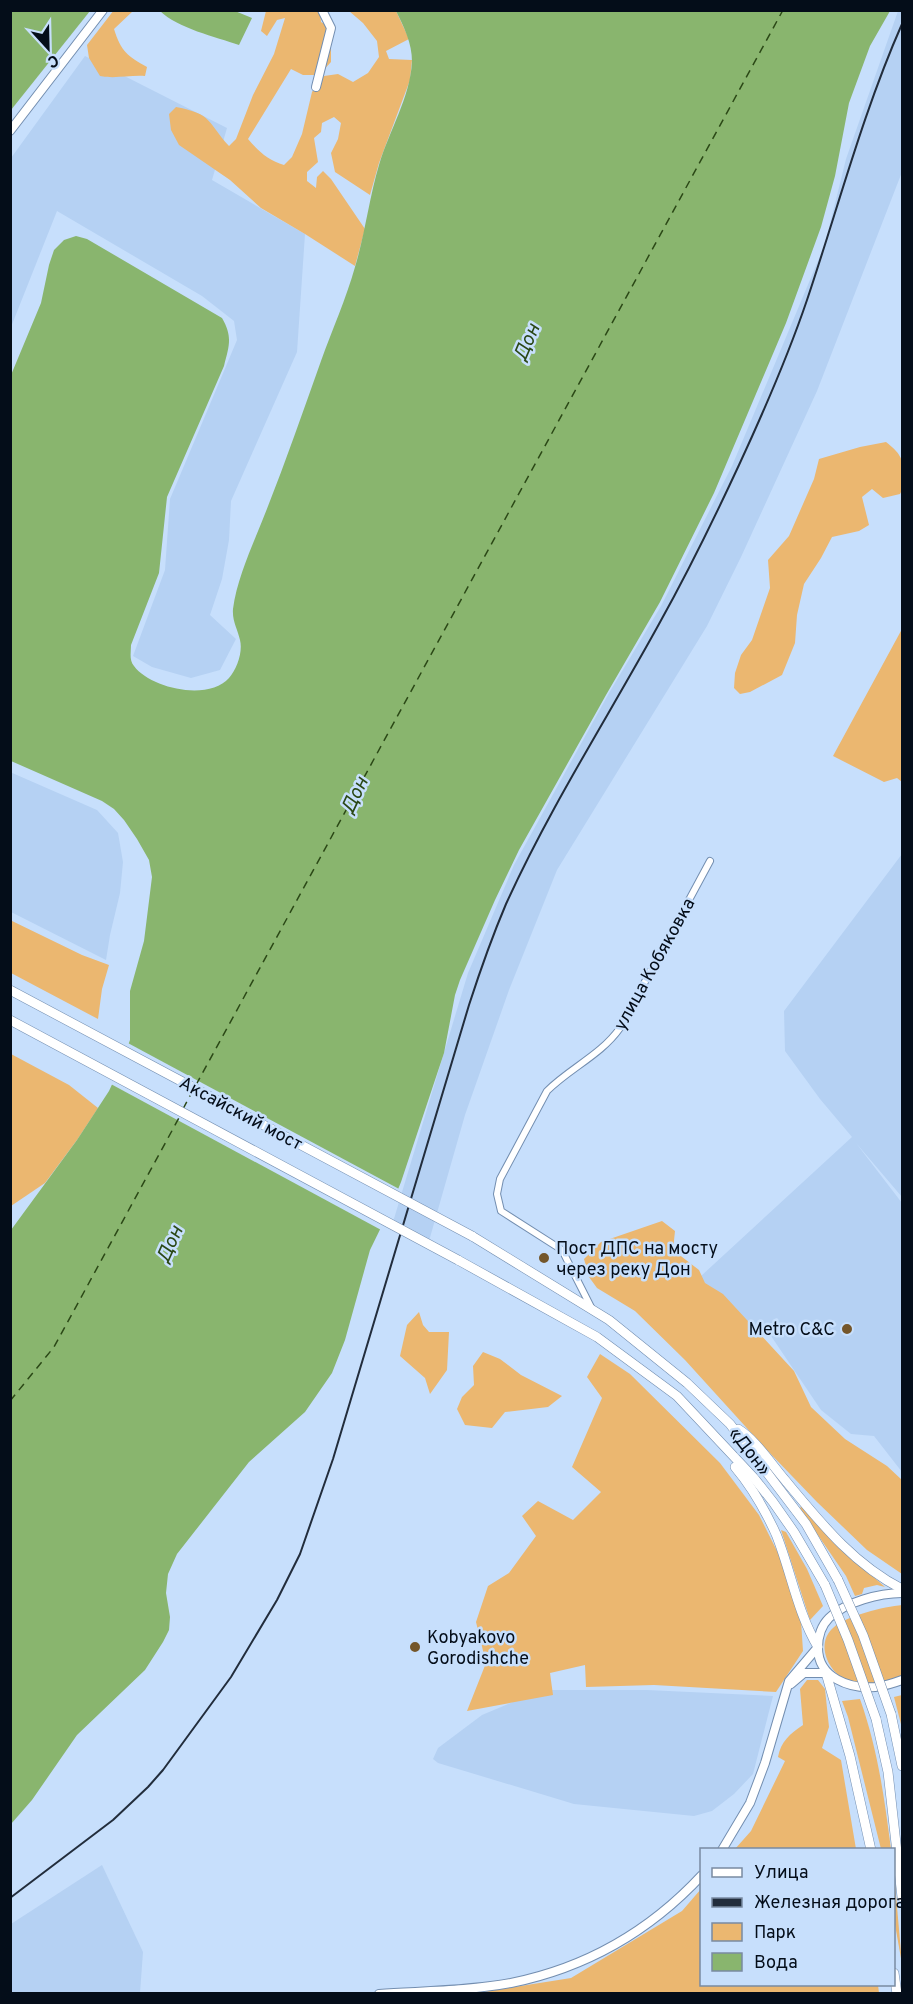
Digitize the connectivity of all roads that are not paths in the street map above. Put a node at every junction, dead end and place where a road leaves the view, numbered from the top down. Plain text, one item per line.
1 (103, 10) edge
2 (322, 10) edge
3 (316, 87) dead end
4 (10, 131) edge
5 (710, 861) dead end
6 (10, 990) edge
7 (10, 1020) edge
8 (471, 1236) joint
9 (458, 1260) joint
10 (592, 1310) junction
11 (703, 1424) junction
12 (730, 1424) junction
13 (903, 1591) edge
14 (818, 1647) junction
15 (826, 1673) junction
16 (903, 1680) edge
17 (784, 1694) junction
18 (903, 1766) edge
19 (724, 1846) edge
20 (871, 1848) edge
21 (700, 1877) edge
22 (903, 1897) edge
23 (379, 1994) edge

1 - 4 main road
2 - 3 main road
5 - 10 street, улица Кобяковка
6 - 8 main road, Аксайский мост, bridge
7 - 9 main road, Аксайский мост, bridge
8 - 10 main road, «Дон»
9 - 11 main road, «Дон»
10 - 12 main road, «Дон»
11 - 14 main road
11 - 22 main road, «Дон», bridge
12 - 13 main road
12 - 18 main road, «Дон», bridge
13 - 14 main road
14 - 15 main road
14 - 17 main road
15 - 16 main road
15 - 17 main road
15 - 20 main road
17 - 19 main road
21 - 23 main road

